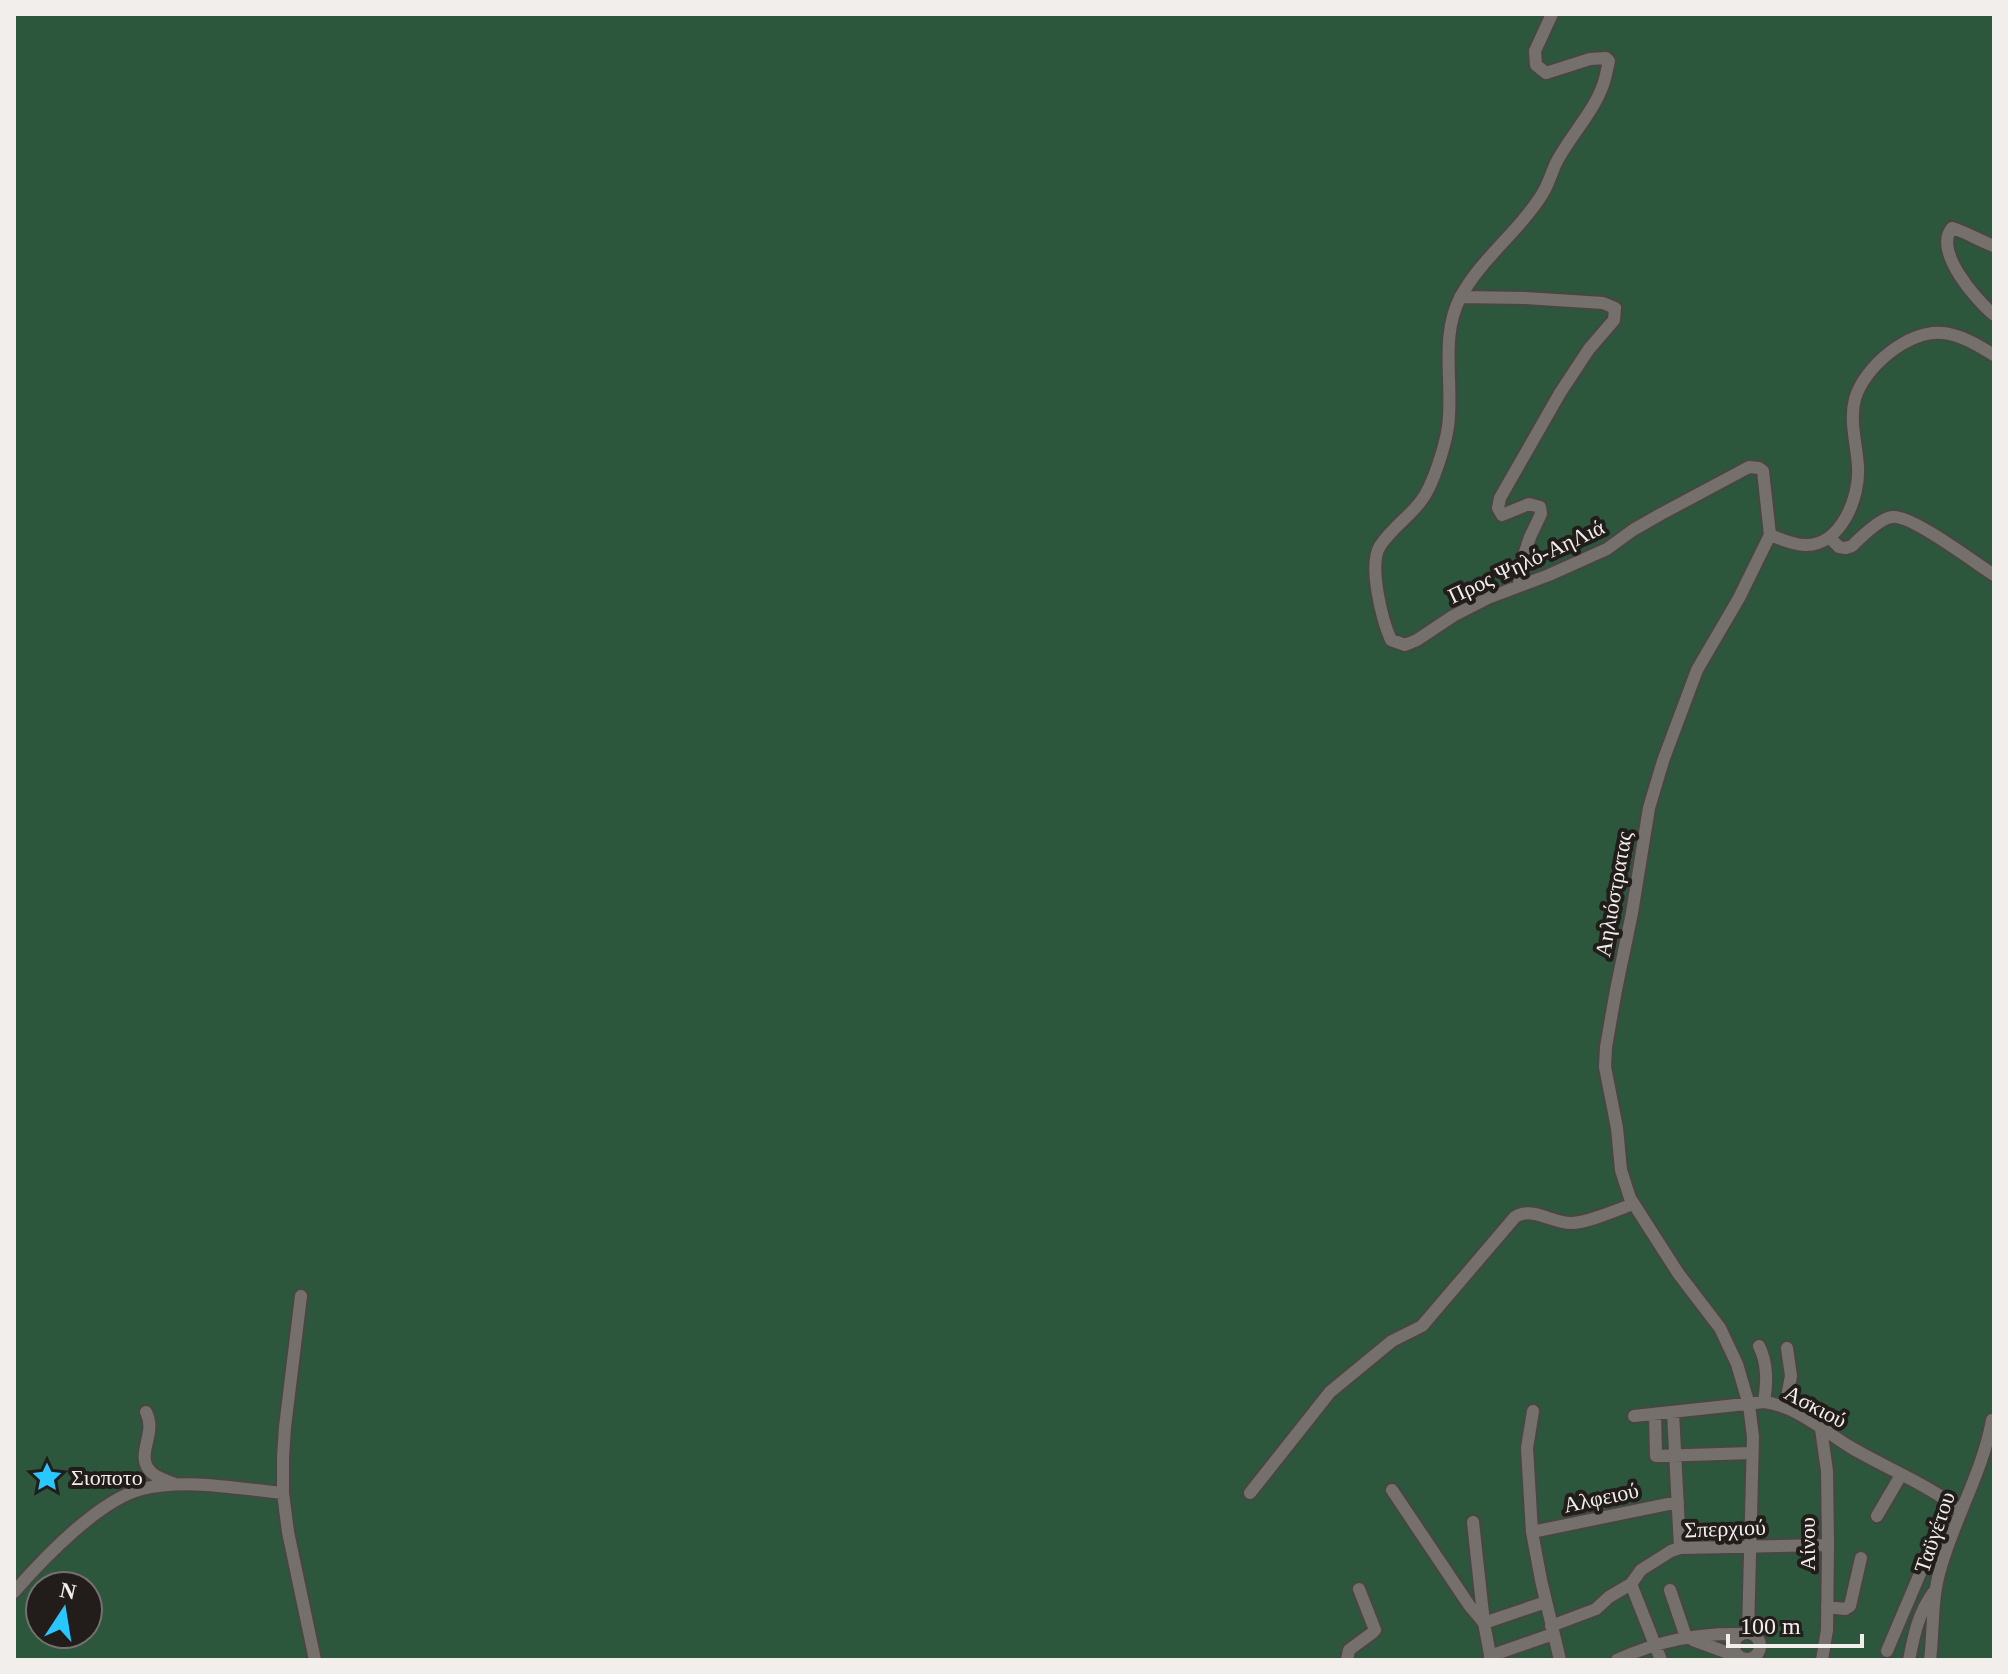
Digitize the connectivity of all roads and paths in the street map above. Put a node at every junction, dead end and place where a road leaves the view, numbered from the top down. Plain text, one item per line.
1 (1552, 14) edge
2 (1994, 246) edge
3 (1460, 297) junction
4 (1994, 315) edge
5 (1994, 355) edge
6 (1770, 535) junction
7 (1830, 538) junction
8 (1994, 575) edge
9 (1519, 586) junction
10 (1633, 1204) junction
11 (301, 1296) dead end
12 (1759, 1346) dead end
13 (1787, 1348) dead end
14 (1764, 1402) junction
15 (1749, 1405) junction
16 (1785, 1407) junction
17 (1533, 1411) dead end
18 (146, 1412) dead end
19 (1673, 1412) junction
20 (1655, 1414) junction
21 (1634, 1416) dead end
22 (1992, 1420) dead end
23 (1821, 1429) junction
24 (1752, 1453) junction
25 (1675, 1455) junction
26 (1901, 1475) junction
27 (178, 1486) junction
28 (1392, 1490) dead end
29 (283, 1493) junction
30 (1250, 1493) dead end
31 (1678, 1502) junction
32 (1956, 1507) junction
33 (1877, 1516) dead end
34 (1473, 1522) dead end
35 (1532, 1532) junction
36 (1828, 1545) junction
37 (1749, 1547) junction
38 (1680, 1548) junction
39 (1861, 1558) dead end
40 (1927, 1558) junction
41 (1941, 1566) junction
42 (1631, 1584) junction
43 (1359, 1589) dead end
44 (1670, 1590) dead end
45 (1935, 1590) junction
46 (14, 1592) edge
47 (1546, 1602) junction
48 (1827, 1607) junction
49 (1484, 1623) junction
50 (1552, 1630) junction
51 (1745, 1634) junction
52 (1686, 1637) junction
53 (1654, 1644) junction
54 (1887, 1651) dead end
55 (1491, 1658) edge
56 (1747, 1659) edge
57 (315, 1660) edge
58 (1347, 1660) edge
59 (1560, 1660) edge
60 (1617, 1660) edge
61 (1661, 1660) edge
62 (1822, 1660) edge
63 (1909, 1660) edge
64 (1930, 1660) edge

1 - 3 street, Προς Ψηλό-ΑηΛιά
2 - 4 street
3 - 9 street, Προς Ψηλό-ΑηΛιά
3 - 9 street
5 - 7 street
6 - 7 street
6 - 9 street, Προς Ψηλό-ΑηΛιά
6 - 10 street, Αηλιόστρατας
7 - 8 street
10 - 15 street, Αηλιόστρατας
10 - 30 street
11 - 29 street
12 - 14 street
13 - 16 street
14 - 15 street, Ασκιού
14 - 16 street, Ασκιού
15 - 19 street, Ασκιού
15 - 24 street, Αηλιόστρατας
16 - 23 street, Ασκιού
17 - 35 street
18 - 27 street
19 - 20 street, Ασκιού
19 - 25 street
20 - 21 street, Ασκιού
20 - 25 street
22 - 32 street, Ταϋγέτου
23 - 26 street, Ασκιού
23 - 36 street, Αίνου
24 - 25 street
24 - 37 street, Αηλιόστρατας
25 - 31 street
26 - 32 street, Ασκιού
26 - 33 street
27 - 29 street
27 - 46 street
28 - 49 street
29 - 57 street
31 - 35 street, Αλφειού
31 - 38 street
32 - 40 street
32 - 41 street, Ταϋγέτου
34 - 49 street
35 - 47 street
36 - 37 street, Σπερχιού
36 - 48 street, Αίνου
37 - 38 street, Σπερχιού
37 - 51 street, Αηλιόστρατας
38 - 42 street, Σπερχιού
39 - 48 street
40 - 41 street
40 - 54 street
41 - 45 street, Ταϋγέτου
42 - 50 street, Σπερχιού
42 - 53 street
43 - 58 street
44 - 52 street
45 - 63 street
45 - 64 street, Ταϋγέτου
47 - 49 street
47 - 50 street
48 - 62 street, Αίνου
49 - 55 street
50 - 55 street, Σπερχιού
50 - 59 street
51 - 52 street
51 - 56 street, Αηλιόστρατας
51 - 56 street, Αηλιόστρατας
52 - 53 street
52 - 56 street
53 - 60 street
53 - 61 street

